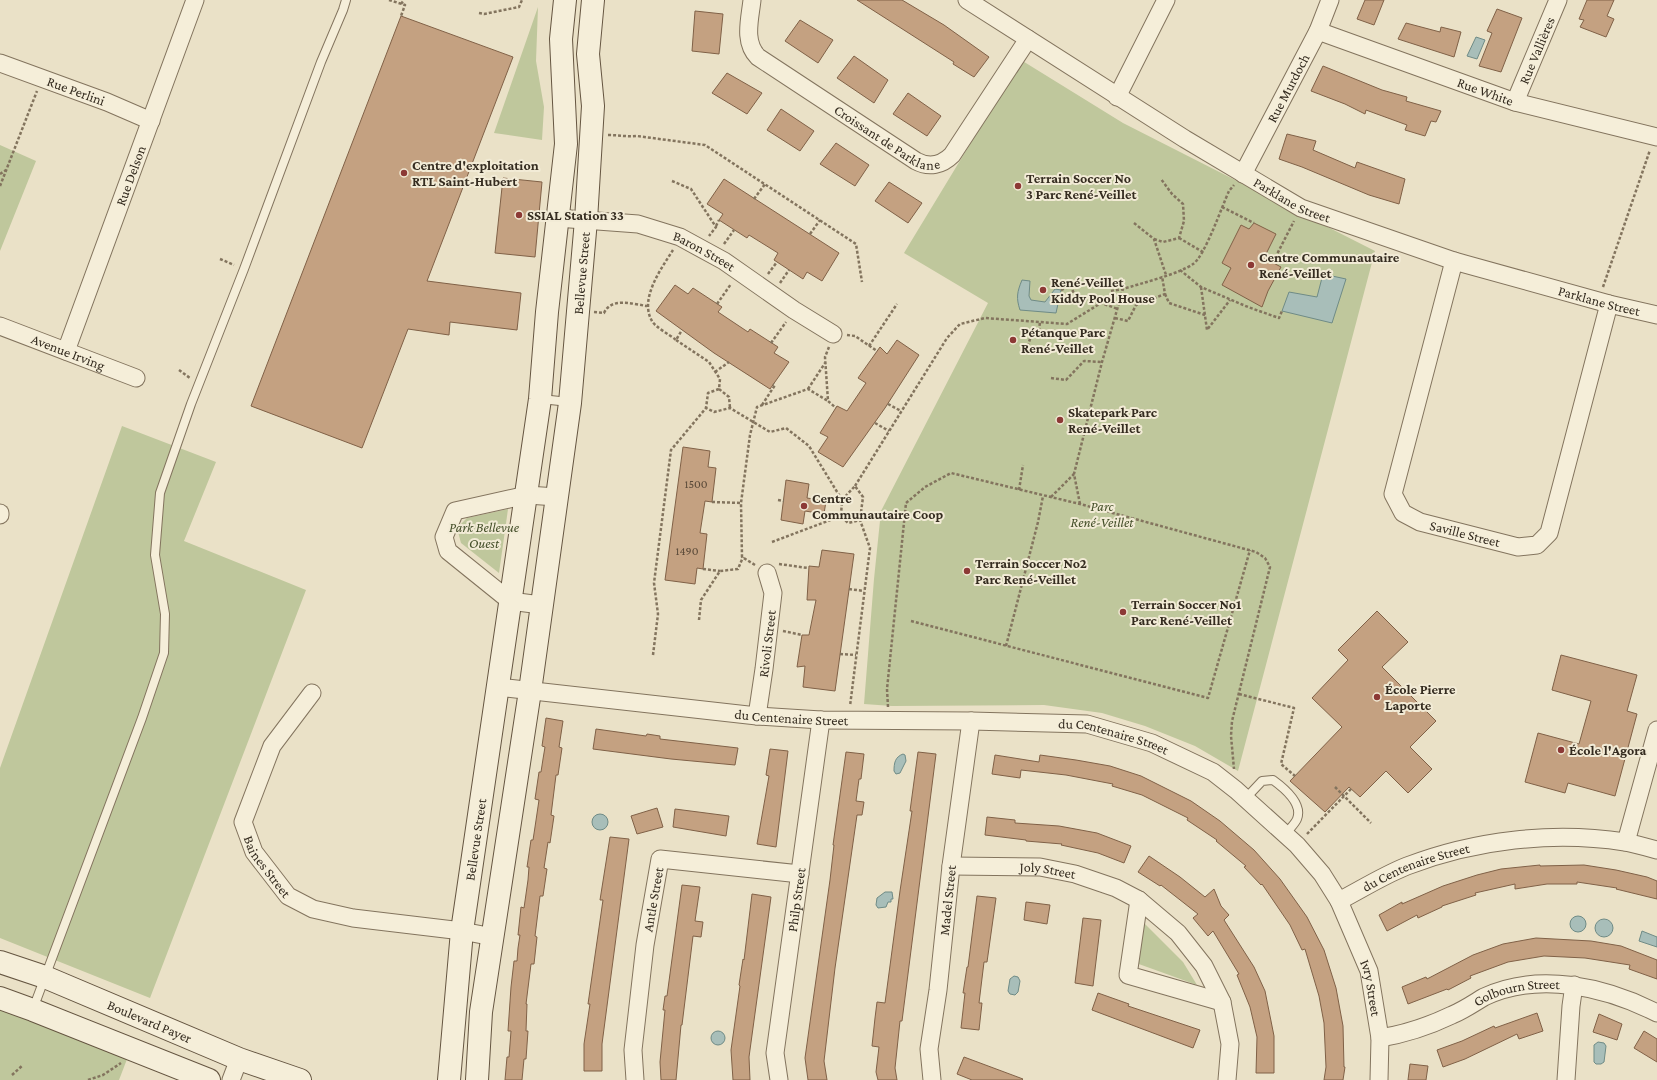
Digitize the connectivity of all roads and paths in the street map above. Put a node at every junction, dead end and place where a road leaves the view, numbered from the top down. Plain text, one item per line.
1 (195, 0) edge
2 (346, 0) edge
3 (389, 0) edge
4 (404, 0) edge
5 (522, 0) edge
6 (565, 0) edge
7 (593, 0) edge
8 (752, 0) edge
9 (967, 0) edge
10 (1166, 0) edge
11 (1330, 0) edge
12 (1558, 0) edge
13 (401, 4) junction
14 (479, 13) dead end
15 (401, 16) dead end
16 (1318, 31) junction
17 (1028, 40) junction
18 (0, 63) edge
19 (42, 78) junction
20 (1117, 97) junction
21 (1515, 102) junction
22 (151, 121) junction
23 (591, 136) junction
24 (1656, 137) edge
25 (6, 170) junction
26 (0, 174) edge
27 (1243, 174) junction
28 (1161, 179) dead end
29 (672, 181) dead end
30 (765, 184) junction
31 (0, 186) edge
32 (754, 199) dead end
33 (1222, 207) junction
34 (1301, 208) junction
35 (558, 218) junction
36 (586, 220) junction
37 (718, 220) dead end
38 (820, 220) junction
39 (1134, 223) dead end
40 (1254, 223) dead end
41 (716, 226) junction
42 (810, 234) dead end
43 (680, 237) junction
44 (1178, 238) junction
45 (1154, 239) junction
46 (702, 249) junction
47 (1202, 252) junction
48 (220, 259) dead end
49 (1454, 261) junction
50 (1272, 262) dead end
51 (244, 269) junction
52 (1180, 270) junction
53 (739, 272) junction
54 (1166, 275) junction
55 (1162, 276) junction
56 (862, 282) dead end
57 (1201, 287) junction
58 (1061, 290) dead end
59 (1123, 290) junction
60 (1111, 291) dead end
61 (1165, 294) junction
62 (1230, 300) junction
63 (1603, 302) junction
64 (1101, 303) junction
65 (717, 304) dead end
66 (897, 304) dead end
67 (647, 306) junction
68 (1118, 309) junction
69 (578, 310) junction
70 (794, 310) junction
71 (1282, 311) dead end
72 (1657, 314) edge
73 (1205, 315) junction
74 (1115, 318) junction
75 (1040, 322) junction
76 (0, 326) edge
77 (682, 330) dead end
78 (833, 334) junction
79 (676, 340) junction
80 (771, 343) dead end
81 (869, 346) junction
82 (66, 351) junction
83 (1026, 351) dead end
84 (877, 352) dead end
85 (729, 362) dead end
86 (825, 362) junction
87 (1102, 362) junction
88 (715, 372) junction
89 (136, 378) dead end
90 (1051, 378) dead end
91 (773, 384) dead end
92 (719, 389) junction
93 (808, 389) junction
94 (540, 400) junction
95 (828, 401) junction
96 (570, 403) junction
97 (888, 404) dead end
98 (762, 406) junction
99 (706, 408) junction
100 (730, 408) junction
101 (836, 408) dead end
102 (901, 411) junction
103 (754, 421) junction
104 (875, 422) dead end
105 (889, 431) junction
106 (1023, 465) dead end
107 (1074, 474) junction
108 (855, 486) junction
109 (1020, 490) junction
110 (527, 495) junction
111 (1043, 496) junction
112 (557, 497) junction
113 (1051, 497) junction
114 (778, 500) dead end
115 (784, 500) dead end
116 (842, 500) junction
117 (712, 502) dead end
118 (741, 503) junction
119 (1080, 504) junction
120 (841, 516) junction
121 (860, 520) junction
122 (772, 542) dead end
123 (1250, 550) junction
124 (743, 557) junction
125 (771, 568) junction
126 (808, 568) dead end
127 (703, 569) dead end
128 (720, 571) junction
129 (849, 589) dead end
130 (864, 591) junction
131 (510, 601) junction
132 (542, 605) junction
133 (698, 620) dead end
134 (911, 621) dead end
135 (769, 629) junction
136 (802, 635) dead end
137 (1006, 646) junction
138 (840, 654) dead end
139 (654, 655) dead end
140 (856, 655) junction
141 (498, 687) junction
142 (530, 691) junction
143 (312, 693) dead end
144 (1239, 694) junction
145 (757, 716) junction
146 (821, 720) junction
147 (848, 720) junction
148 (971, 721) junction
149 (888, 722) junction
150 (1657, 730) edge
151 (1295, 776) dead end
152 (1335, 786) dead end
153 (1351, 789) dead end
154 (1241, 794) junction
155 (1344, 796) junction
156 (1371, 823) dead end
157 (1291, 840) junction
158 (1626, 842) junction
159 (1657, 850) edge
160 (950, 866) junction
161 (800, 874) junction
162 (1139, 900) junction
163 (1340, 901) junction
164 (462, 931) junction
165 (492, 937) junction
166 (0, 962) edge
167 (45, 977) junction
168 (1574, 985) junction
169 (0, 998) edge
170 (1222, 1002) junction
171 (33, 1010) junction
172 (1657, 1013) edge
173 (1380, 1038) junction
174 (138, 1051) junction
175 (239, 1059) junction
176 (23, 1065) dead end
177 (12, 1075) dead end
178 (88, 1080) edge
179 (209, 1080) edge
180 (231, 1080) edge
181 (300, 1080) edge
182 (449, 1080) edge
183 (477, 1080) edge
184 (635, 1080) edge
185 (779, 1080) edge
186 (932, 1080) edge
187 (1228, 1080) edge
188 (1379, 1080) edge
189 (1566, 1080) edge

1 - 22 street, Rue Delson
2 - 51 lane
3 - 13 path
4 - 13 path
5 - 14 path
6 - 35 street, Bellevue Street
7 - 23 street, Bellevue Street
8 - 17 street, Croissant de Parklane
9 - 17 street, Parklane Street
10 - 20 street
11 - 16 street, Rue Murdoch
12 - 21 street, Rue Vallières
13 - 15 path
16 - 21 street, Rue White
16 - 27 street, Rue Murdoch
17 - 20 street, Parklane Street
18 - 19 street, Rue Perlini
19 - 22 street, Rue Perlini
19 - 25 path
20 - 27 street, Parklane Street
21 - 24 street, Rue White
22 - 82 street, Rue Delson
23 - 30 path
23 - 36 street, Bellevue Street
24 - 63 path
25 - 26 path
25 - 31 path
27 - 33 path
27 - 34 street, Parklane Street
28 - 44 path
29 - 41 path
30 - 32 path
30 - 38 path
33 - 40 path
33 - 47 path
34 - 49 street, Parklane Street
34 - 50 path
35 - 36 street, Baron Street
35 - 94 street, Bellevue Street
36 - 43 street, Baron Street
36 - 69 street, Bellevue Street
37 - 41 path
38 - 42 path
38 - 56 path
39 - 45 path
41 - 46 path
43 - 46 street, Baron Street
43 - 67 path
44 - 45 path
44 - 47 path
45 - 54 path
46 - 53 street, Baron Street
47 - 52 path
48 - 51 path
49 - 63 street, Parklane Street
49 - 63 street, Saville Street
51 - 167 lane
52 - 54 path
52 - 57 path
53 - 65 path
53 - 70 street, Baron Street
54 - 55 path
55 - 59 path
55 - 61 path
57 - 62 path
57 - 73 path
58 - 64 path
59 - 60 path
59 - 68 path
61 - 73 path
61 - 74 path
62 - 71 path
62 - 73 path
63 - 72 street, Parklane Street
64 - 68 path
64 - 75 path
66 - 81 path
67 - 69 path
67 - 79 path
68 - 74 path
69 - 96 street, Bellevue Street
70 - 78 street, Baron Street
70 - 80 path
74 - 87 path
75 - 83 path
75 - 102 path
76 - 82 street, Avenue Irving
77 - 79 path
78 - 81 path
78 - 86 path
79 - 88 path
81 - 84 path
82 - 89 street, Avenue Irving
85 - 88 path
86 - 93 path
86 - 95 path
87 - 90 path
87 - 107 path
88 - 92 path
91 - 98 path
92 - 99 path
92 - 100 path
93 - 95 path
93 - 98 path
94 - 96 lane
94 - 110 street, Bellevue Street
95 - 101 path
96 - 112 street, Bellevue Street
97 - 102 path
98 - 103 path
99 - 100 path
99 - 139 path
100 - 103 path
102 - 105 path
103 - 116 path
103 - 118 path
104 - 105 path
105 - 108 path
106 - 109 path
107 - 113 path
107 - 119 path
108 - 116 path
108 - 121 path
109 - 111 path
109 - 149 path
110 - 112 street
110 - 131 street, Bellevue Street
110 - 131 street
111 - 113 path
111 - 137 path
112 - 132 street, Bellevue Street
113 - 119 path
114 - 115 path
116 - 120 path
117 - 118 path
118 - 124 path
119 - 123 path
120 - 121 path
120 - 122 path
121 - 130 path
123 - 137 path
123 - 144 path
124 - 125 path
124 - 128 path
125 - 126 path
125 - 135 street, Rivoli Street
127 - 128 path
128 - 133 path
129 - 130 path
130 - 140 path
131 - 132 street
131 - 141 street, Bellevue Street
132 - 142 street, Bellevue Street
134 - 137 path
135 - 136 path
135 - 145 street, Rivoli Street
138 - 140 path
140 - 147 path
141 - 142 street, du Centenaire Street
141 - 164 street, Bellevue Street
142 - 145 street, du Centenaire Street
142 - 165 street, Bellevue Street
143 - 164 street, Baines Street
144 - 151 path
144 - 154 path
145 - 146 street, du Centenaire Street
146 - 147 street, du Centenaire Street
146 - 161 street, Philp Street
147 - 149 street, du Centenaire Street
148 - 149 street, du Centenaire Street
148 - 154 street, du Centenaire Street
148 - 160 street, Madel Street
150 - 158 street
152 - 155 path
153 - 155 path
154 - 157 street, du Centenaire Street
154 - 157 lane
155 - 156 path
155 - 157 path
157 - 163 street, du Centenaire Street
158 - 159 street, du Centenaire Street
158 - 163 street, du Centenaire Street
160 - 162 street, Joly Street
160 - 186 street, Madel Street
161 - 184 street, Antle Street
161 - 185 street, Philp Street
162 - 170 street, Joly Street
162 - 170 street
163 - 173 street, Ivry Street
164 - 165 street, Baines Street
164 - 182 street, Bellevue Street
165 - 183 street, Bellevue Street
166 - 167 street, Boulevard Payer
167 - 171 lane
167 - 175 street, Boulevard Payer
168 - 172 street, Golbourn Street
168 - 173 street, Golbourn Street
168 - 189 street
169 - 171 street
170 - 187 street, Joly Street
171 - 174 street
173 - 188 street, Ivry Street
174 - 178 path
174 - 179 street
175 - 180 street
175 - 181 street, Boulevard Payer
176 - 177 path

